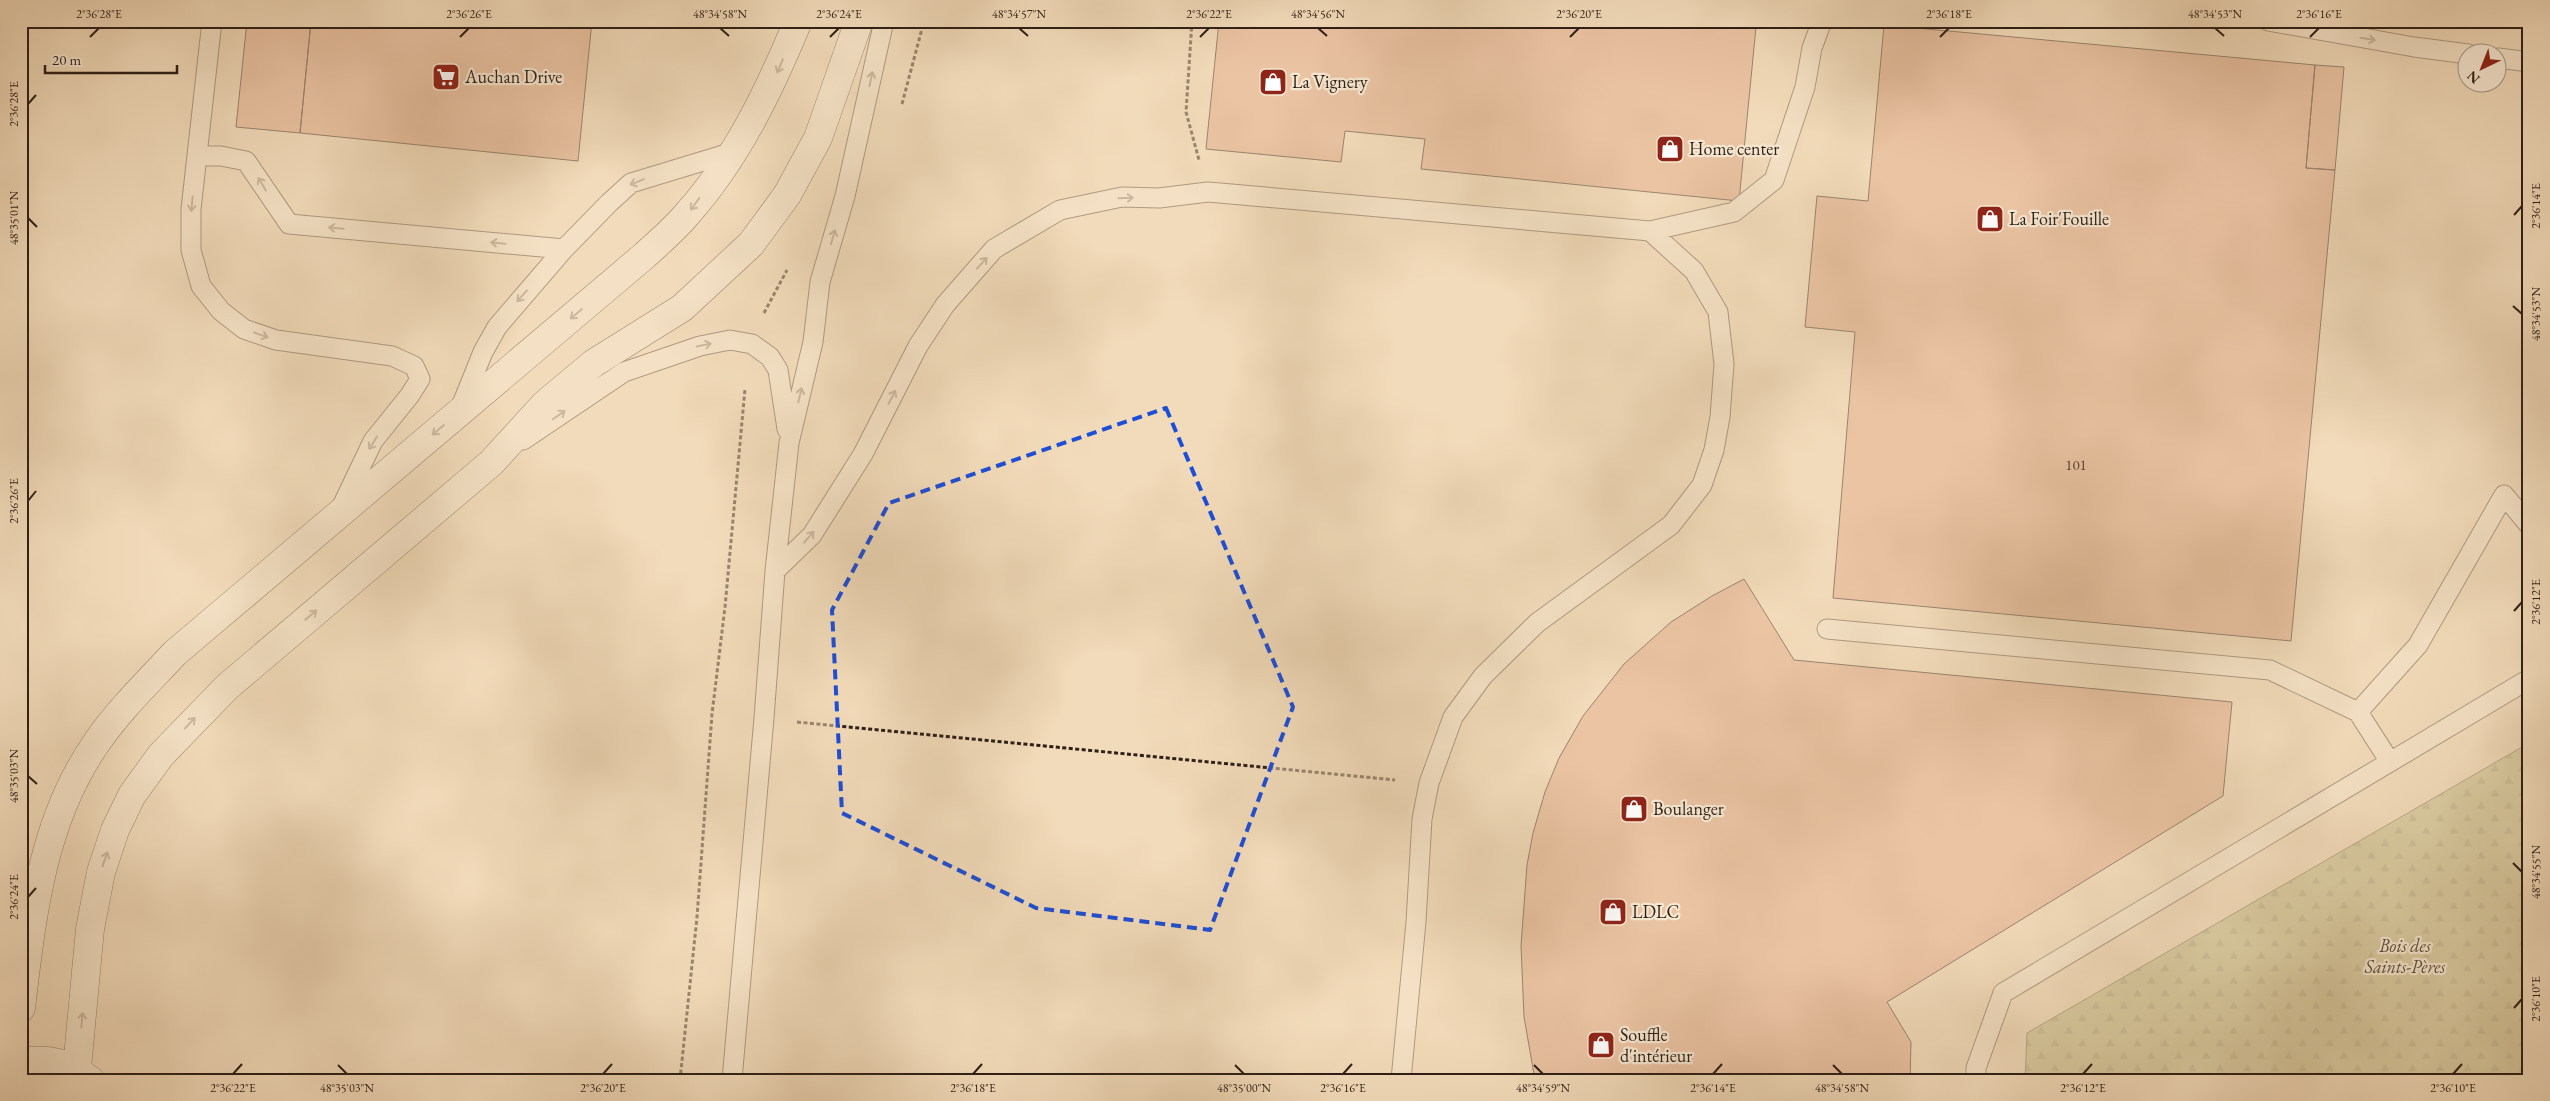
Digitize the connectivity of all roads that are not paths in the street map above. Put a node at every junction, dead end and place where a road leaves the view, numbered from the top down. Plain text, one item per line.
1 (212, 21) edge
2 (798, 21) edge
3 (859, 21) edge
4 (884, 21) edge
5 (1822, 21) edge
6 (2268, 21) edge
7 (2458, 53) edge
8 (2508, 59) edge
9 (2529, 62) edge
10 (734, 152) junction
11 (197, 156) junction
12 (1650, 231) junction
13 (564, 249) junction
14 (459, 412) junction
15 (789, 443) junction
16 (491, 463) junction
17 (339, 514) junction
18 (2529, 525) edge
19 (775, 571) junction
20 (1827, 629) dead end
21 (2529, 679) edge
22 (2358, 712) junction
23 (2390, 762) junction
24 (21, 1008) edge
25 (21, 1062) edge
26 (84, 1074) edge
27 (732, 1080) edge
28 (1402, 1080) edge
29 (1976, 1080) edge

1 - 11 lane
2 -> 10 street
3 - 16 street
15 -> 4 lane
5 - 12 lane
6 -> 7 lane
8 - 9 lane
10 -> 13 lane
10 -> 14 street
13 -> 11 lane
11 -> 17 lane
19 -> 12 lane
12 - 28 lane
13 -> 14 lane
14 -> 17 street
16 -> 15 lane
15 - 19 lane
26 -> 16 street
17 - 24 street
18 - 22 lane
19 - 27 lane
20 - 22 lane
21 - 23 lane
22 - 23 lane
23 - 29 lane
25 - 26 street

